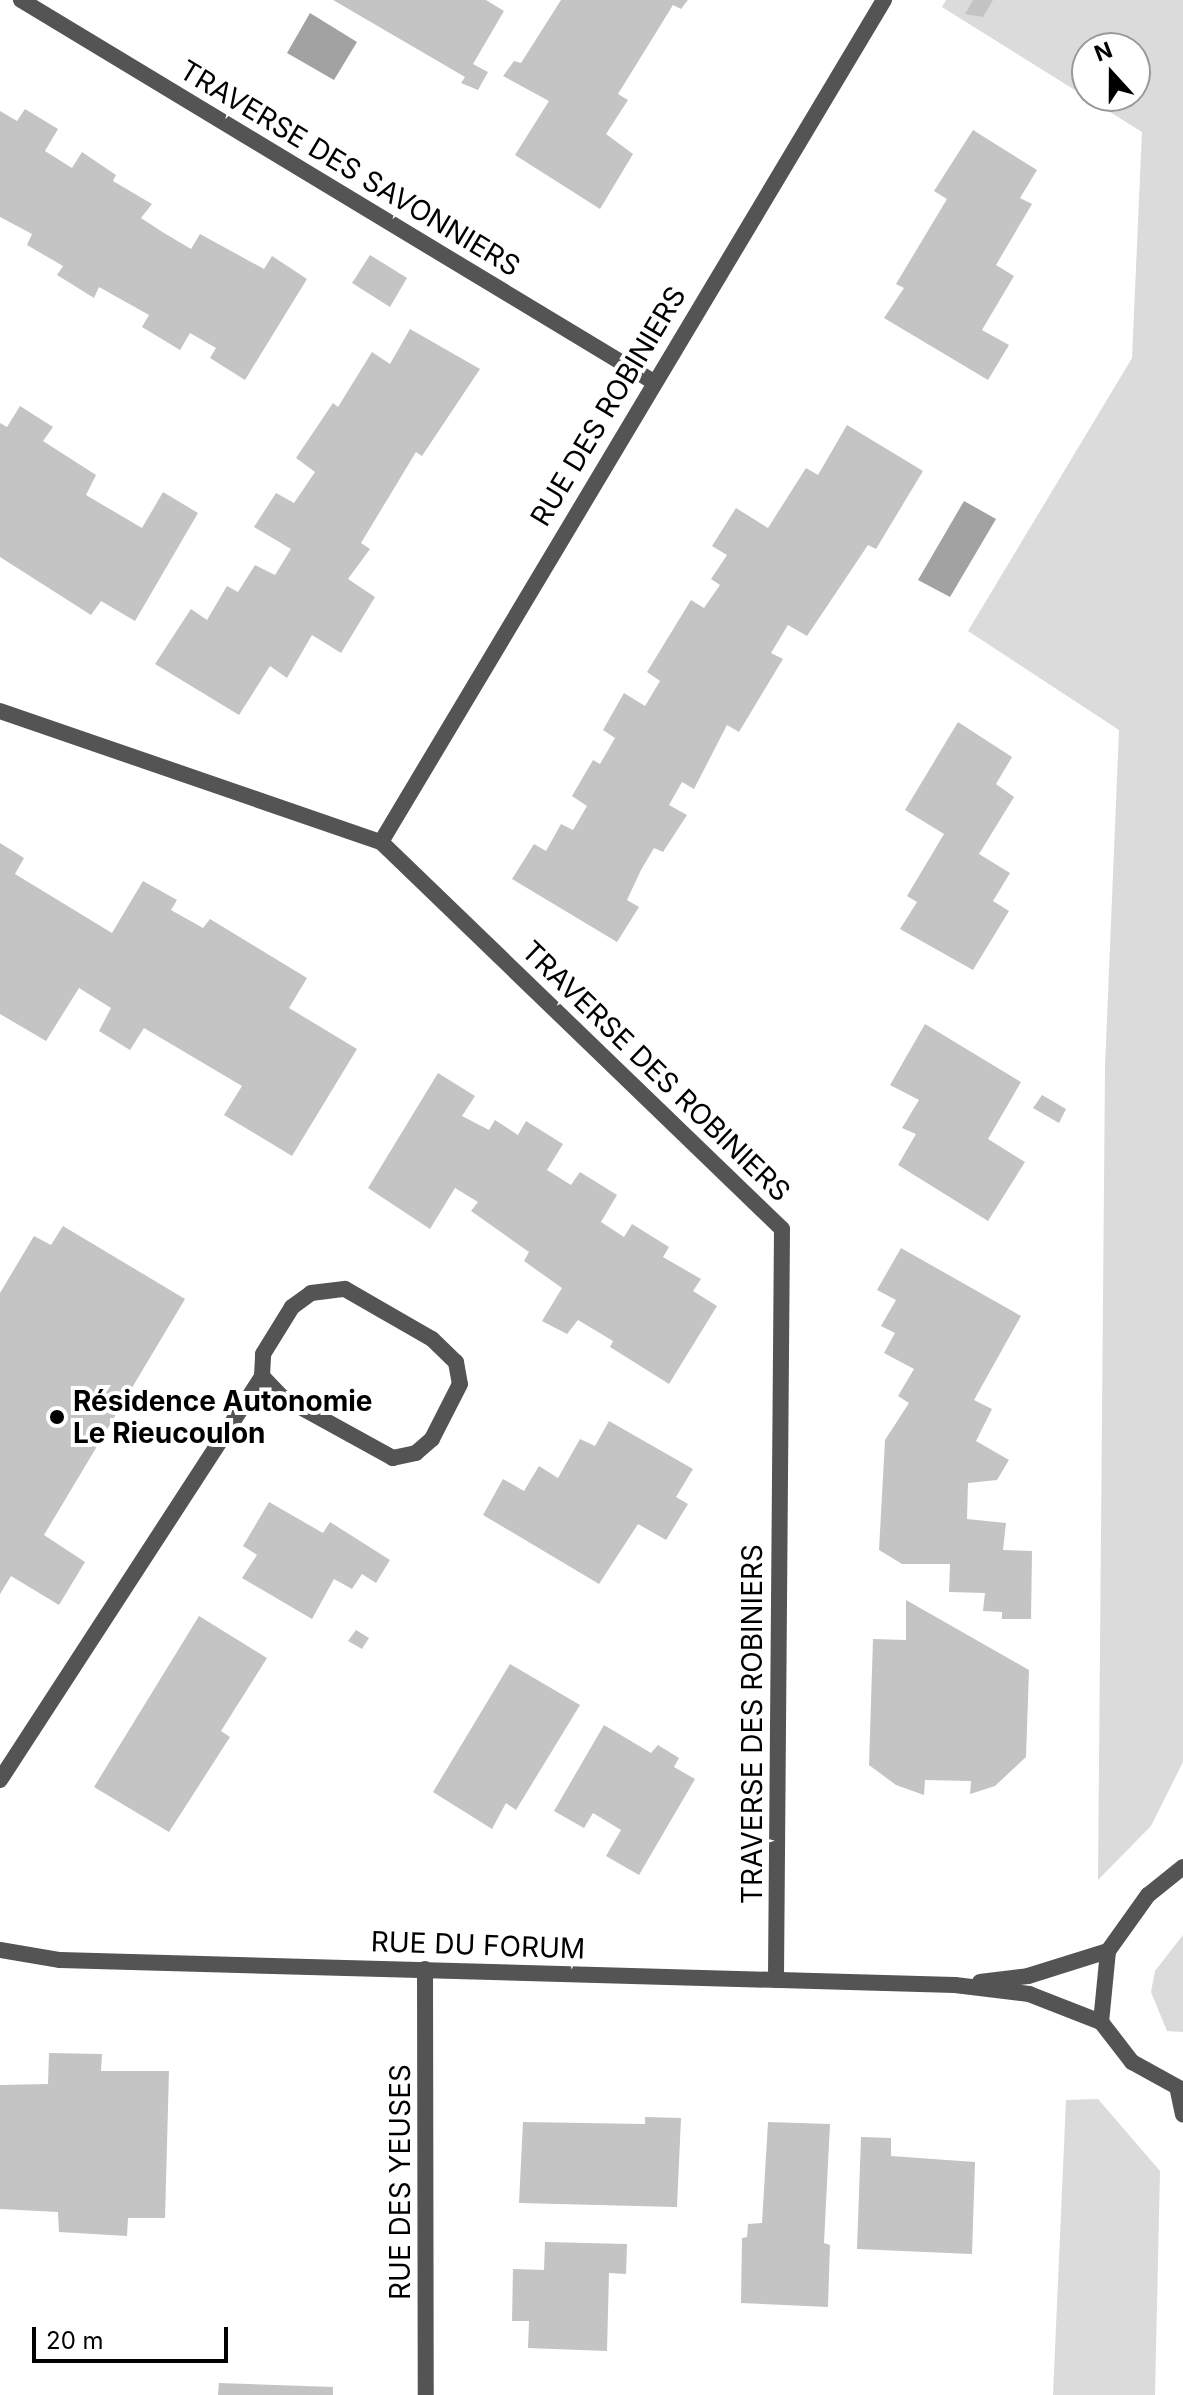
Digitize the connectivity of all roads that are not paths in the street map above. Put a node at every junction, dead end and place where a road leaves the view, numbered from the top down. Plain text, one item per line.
1 (21, 0) edge
2 (884, 0) edge
3 (652, 381) junction
4 (0, 711) edge
5 (381, 842) junction
6 (262, 1376) junction
7 (0, 1780) edge
8 (1183, 1867) edge
9 (0, 1950) edge
10 (1108, 1951) junction
11 (425, 1969) junction
12 (776, 1980) junction
13 (955, 1985) junction
14 (1101, 2022) junction
15 (1180, 2090) edge
16 (1183, 2114) edge
17 (426, 2395) edge

1 - 3 street, TRAVERSE DES SAVONNIERS
2 - 3 street, RUE DES ROBINIERS
3 - 5 street, RUE DES ROBINIERS
4 - 5 street, TRAVERSE DES ROBINIERS
5 - 12 street, TRAVERSE DES ROBINIERS
6 - 6 street
6 - 7 street
8 - 10 street
9 - 11 street, RUE DU FORUM
10 - 13 street, RUE DU FORUM
10 - 14 street
11 - 12 street, RUE DU FORUM
11 - 17 street, RUE DES YEUSES
12 - 13 street, RUE DU FORUM
13 - 14 street, RUE DU FORUM
14 - 15 street
15 - 16 street

